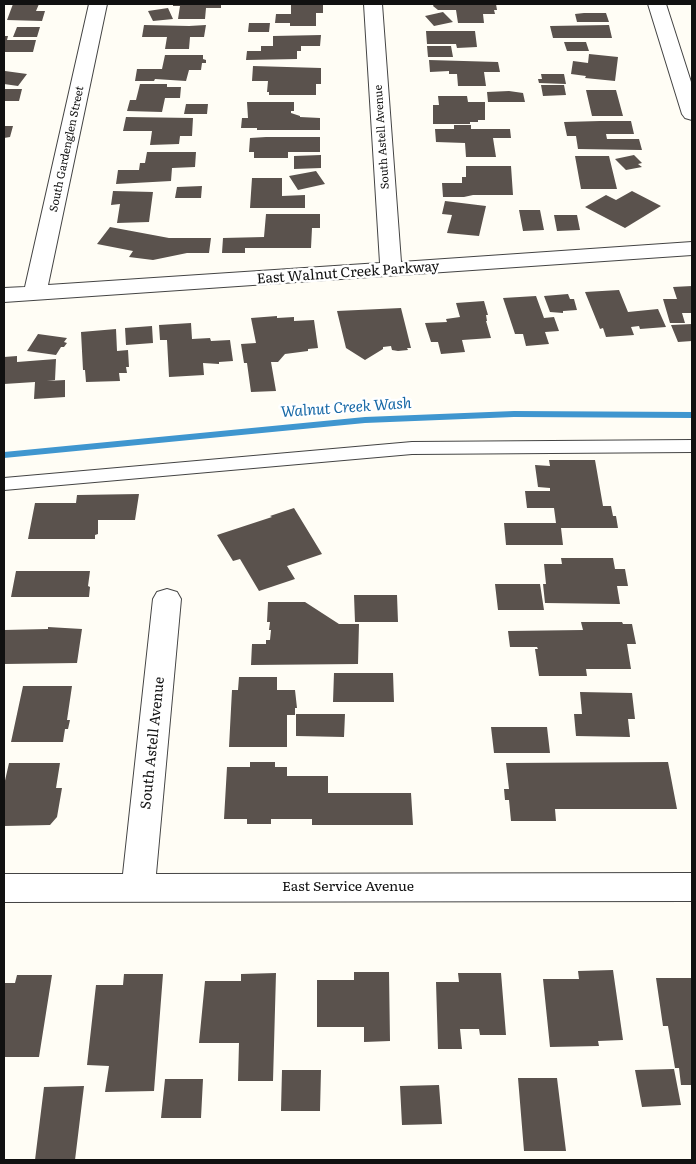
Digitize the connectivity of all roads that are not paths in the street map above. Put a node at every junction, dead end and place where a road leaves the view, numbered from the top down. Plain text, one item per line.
1 (98, 4) edge
2 (373, 4) edge
3 (657, 4) edge
4 (692, 114) edge
5 (692, 249) edge
6 (391, 270) junction
7 (35, 294) junction
8 (4, 295) edge
9 (692, 446) edge
10 (4, 484) edge
11 (167, 599) dead end
12 (138, 887) junction
13 (692, 887) edge
14 (4, 888) edge

1 - 7 street, South Gardenglen Street
2 - 6 street, South Astell Avenue
3 - 4 street
5 - 6 street, East Walnut Creek Parkway
6 - 7 street, East Walnut Creek Parkway
7 - 8 street, East Walnut Creek Parkway
9 - 10 lane
11 - 12 street, South Astell Avenue
12 - 13 street, East Service Avenue
12 - 14 street, East Service Avenue

